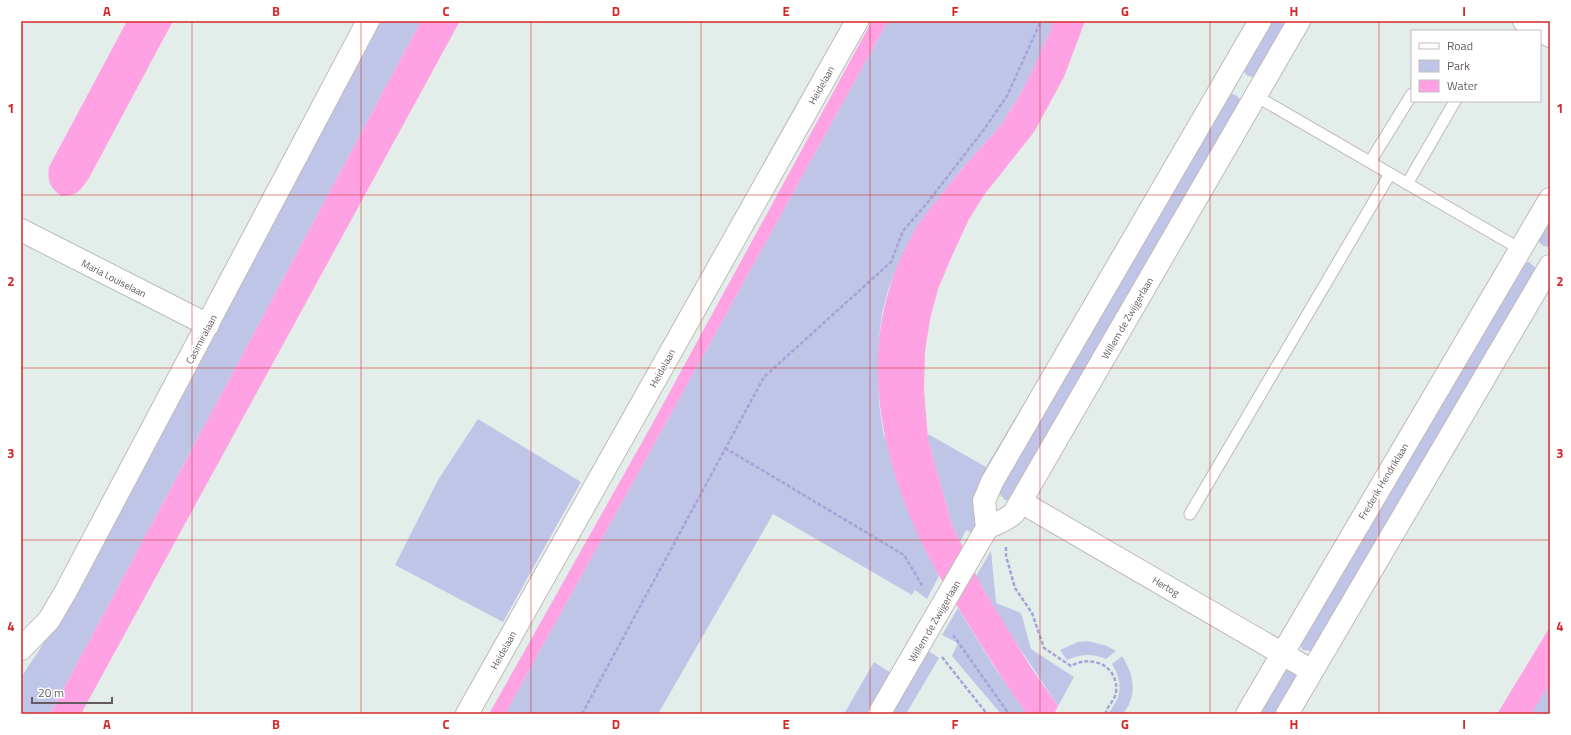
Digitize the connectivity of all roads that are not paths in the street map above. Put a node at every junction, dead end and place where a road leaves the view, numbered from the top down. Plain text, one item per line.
1 (368, 21) edge
2 (857, 21) edge
3 (1260, 21) edge
4 (1299, 21) edge
5 (1524, 21) edge
6 (1540, 30) edge
7 (1541, 31) edge
8 (1550, 36) edge
9 (1226, 79) junction
10 (1256, 96) junction
11 (1411, 96) edge
12 (1454, 102) edge
13 (1370, 162) junction
14 (1390, 174) junction
15 (1407, 184) junction
16 (1550, 199) edge
17 (21, 230) edge
18 (1520, 249) junction
19 (1550, 266) edge
20 (208, 325) junction
21 (1021, 502) junction
22 (1190, 514) dead end
23 (982, 536) junction
24 (21, 649) edge
25 (1282, 653) junction
26 (1312, 671) junction
27 (467, 714) edge
28 (879, 714) edge
29 (1247, 714) edge
30 (1287, 714) edge

1 - 20 street, Casimiralaan
2 - 27 street, Heidelaan
3 - 9 street
4 - 10 street, Willem de Zwijgerlaan
5 - 6 street
7 - 8 street
9 - 10 street
9 - 23 street
10 - 13 lane
10 - 21 street, Willem de Zwijgerlaan
11 - 13 lane
12 - 15 lane
13 - 14 lane
14 - 15 lane
14 - 22 lane
15 - 18 lane
16 - 18 street, Frederik Hendriklaan
17 - 20 street, Maria Louiselaan
18 - 19 street
18 - 25 street, Frederik Hendriklaan
19 - 26 street
20 - 24 street, Casimiralaan
21 - 23 street, Willem de Zwijgerlaan
21 - 25 street, Hertog
23 - 28 street, Willem de Zwijgerlaan
25 - 26 street, Hertog
25 - 29 street, Frederik Hendriklaan
26 - 30 street

